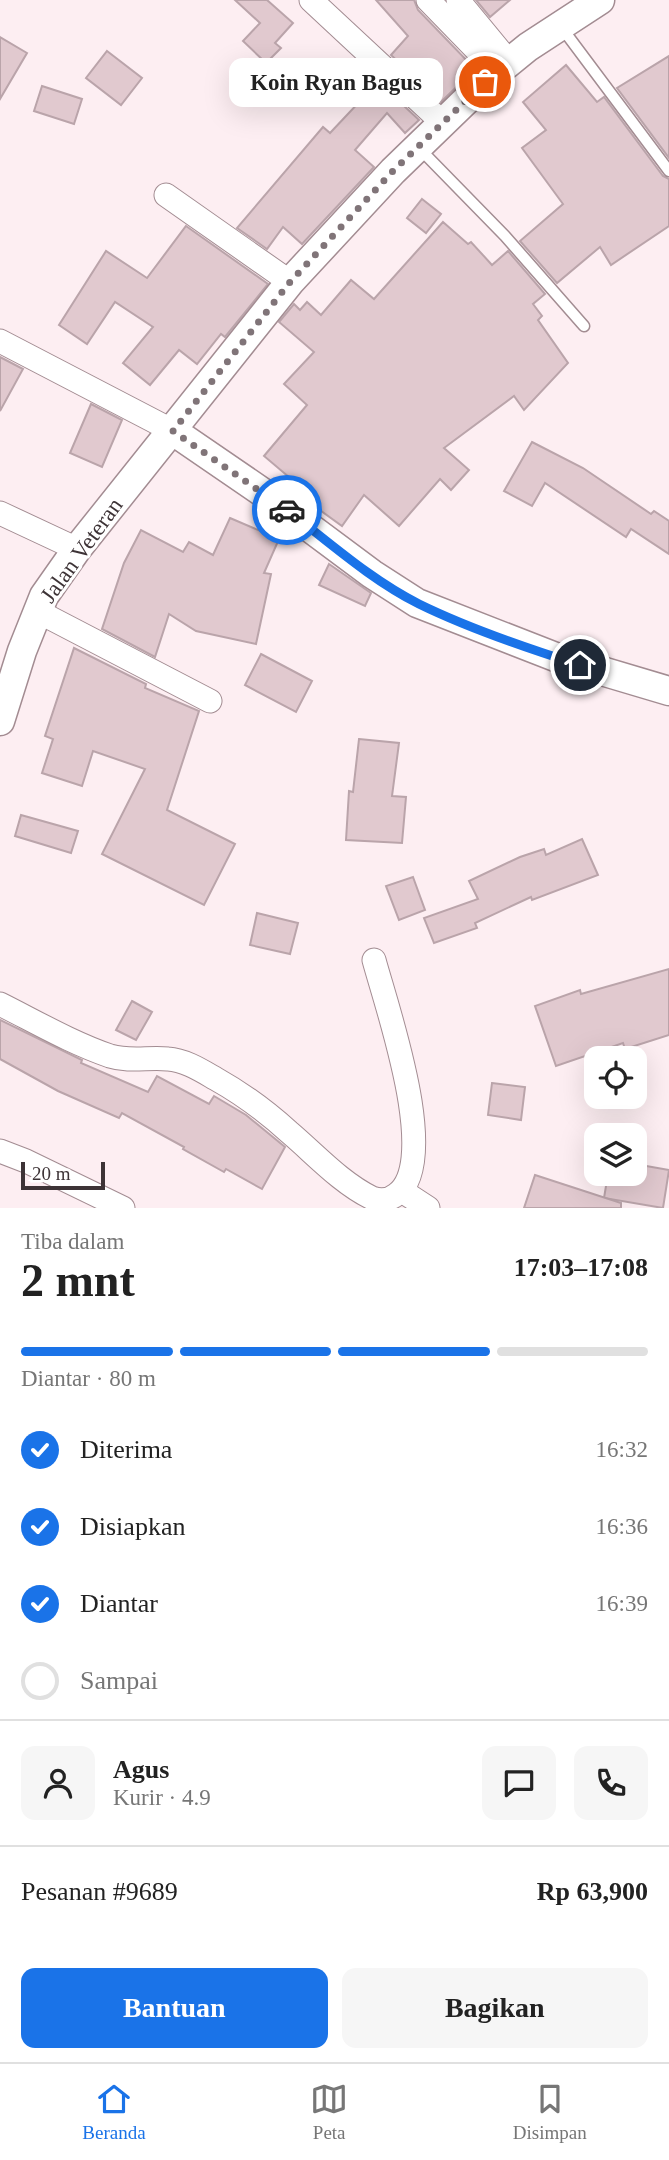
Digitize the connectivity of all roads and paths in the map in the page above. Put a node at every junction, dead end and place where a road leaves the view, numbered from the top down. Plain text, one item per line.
1 (311, 0) edge
2 (428, 0) edge
3 (458, 0) edge
4 (600, 0) edge
5 (560, 26) junction
6 (504, 67) junction
7 (443, 123) junction
8 (418, 147) junction
9 (669, 171) edge
10 (166, 195) dead end
11 (290, 282) junction
12 (584, 327) dead end
13 (0, 341) edge
14 (173, 431) junction
15 (0, 513) edge
16 (77, 550) junction
17 (37, 611) junction
18 (669, 691) edge
19 (210, 701) dead end
20 (0, 721) edge
21 (374, 960) dead end
22 (0, 1003) edge
23 (0, 1152) edge
24 (403, 1199) edge
25 (123, 1208) edge
26 (428, 1208) edge

1 - 7 street
2 - 6 street
3 - 6 street
4 - 5 street, Jalan Veteran
5 - 6 street, Jalan Veteran
5 - 9 lane
6 - 7 street, Jalan Veteran
7 - 8 street, Jalan Veteran
8 - 11 street, Jalan Veteran
8 - 12 lane
10 - 11 street
11 - 14 street, Jalan Veteran
13 - 14 street
14 - 16 street, Jalan Veteran
14 - 18 street
15 - 16 street
16 - 17 street, Jalan Veteran
17 - 19 street
17 - 20 street, Jalan Veteran
21 - 24 street
22 - 24 street
23 - 25 street
24 - 26 street

